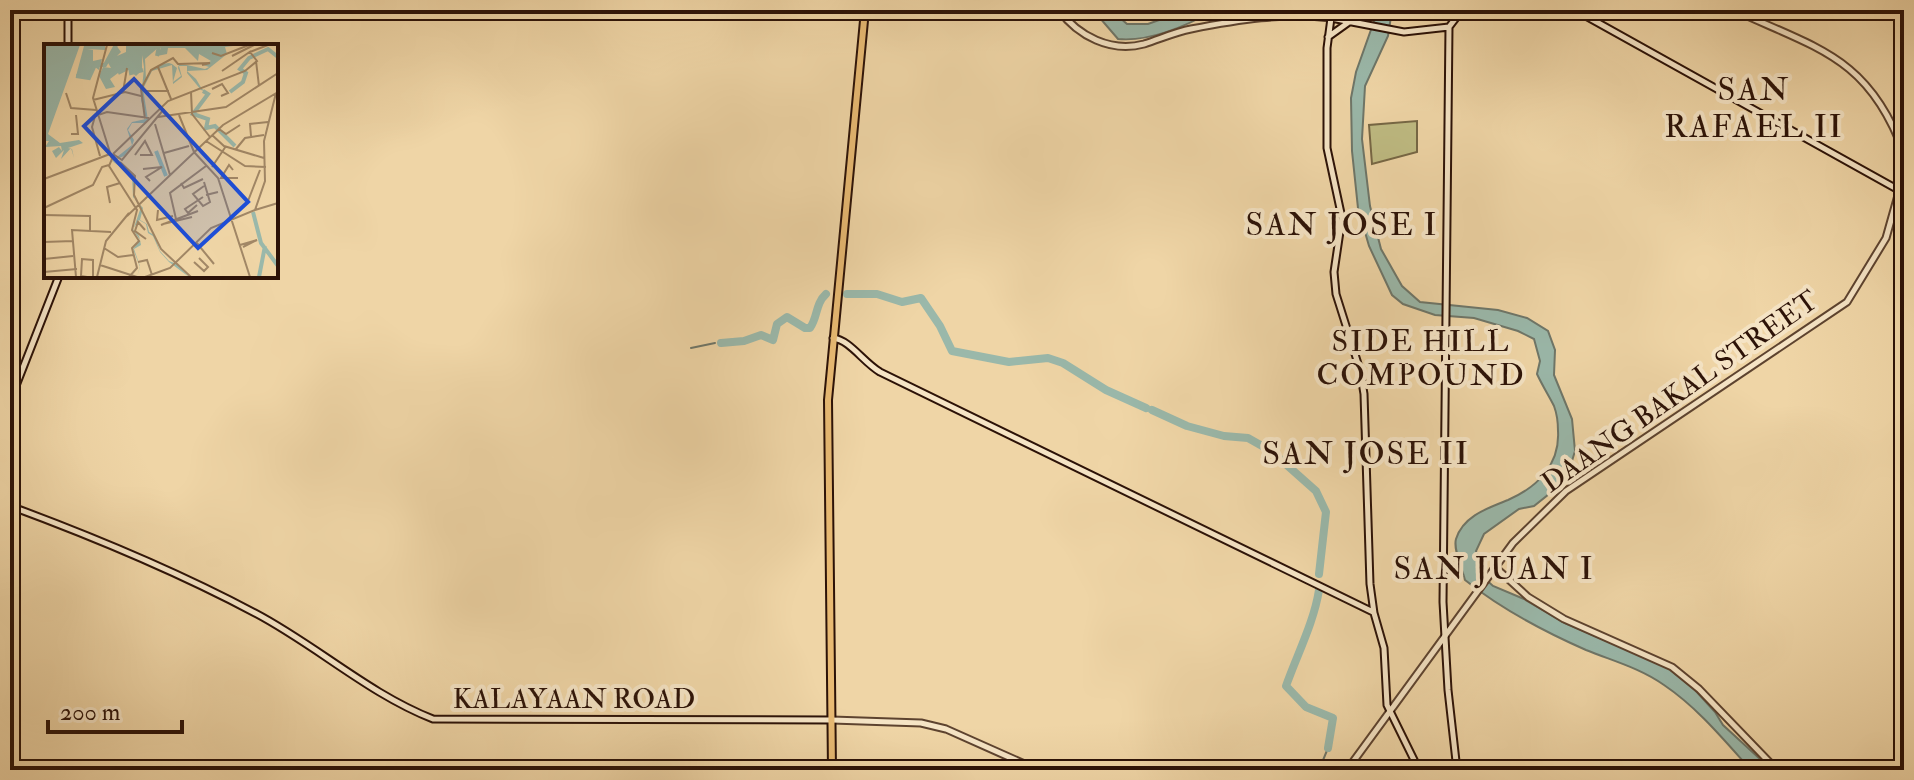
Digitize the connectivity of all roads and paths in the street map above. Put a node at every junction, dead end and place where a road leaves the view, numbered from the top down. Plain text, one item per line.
1 (68, 10) edge
2 (865, 10) edge
3 (1059, 10) edge
4 (1462, 10) edge
5 (1575, 10) edge
6 (1734, 10) edge
7 (1331, 18) junction
8 (1351, 21) junction
9 (1449, 27) junction
10 (1328, 38) junction
11 (68, 44) edge
12 (1904, 153) edge
13 (1904, 174) edge
14 (1902, 191) edge
15 (58, 278) edge
16 (833, 338) junction
17 (10, 401) edge
18 (10, 506) edge
19 (1495, 567) junction
20 (1374, 613) junction
21 (1444, 637) junction
22 (1390, 711) junction
23 (832, 720) junction
24 (832, 770) edge
25 (1038, 770) edge
26 (1347, 770) edge
27 (1419, 770) edge
28 (1457, 770) edge
29 (1777, 770) edge

1 - 11 main road
2 - 16 main road
3 - 7 main road
4 - 9 main road
5 - 14 main road
6 - 12 main road
7 - 8 main road
7 - 10 main road
8 - 9 main road
8 - 10 main road
9 - 21 main road
10 - 20 main road
13 - 14 main road, DAANG BAKAL STREET
14 - 19 main road, DAANG BAKAL STREET
15 - 17 main road
16 - 20 main road
16 - 23 main road
18 - 23 main road, KALAYAAN ROAD
19 - 21 main road, DAANG BAKAL STREET
19 - 29 main road
20 - 22 main road
21 - 22 main road, DAANG BAKAL STREET
21 - 28 main road
22 - 26 main road, DAANG BAKAL STREET
22 - 27 main road
23 - 24 main road
23 - 25 main road, KALAYAAN ROAD

